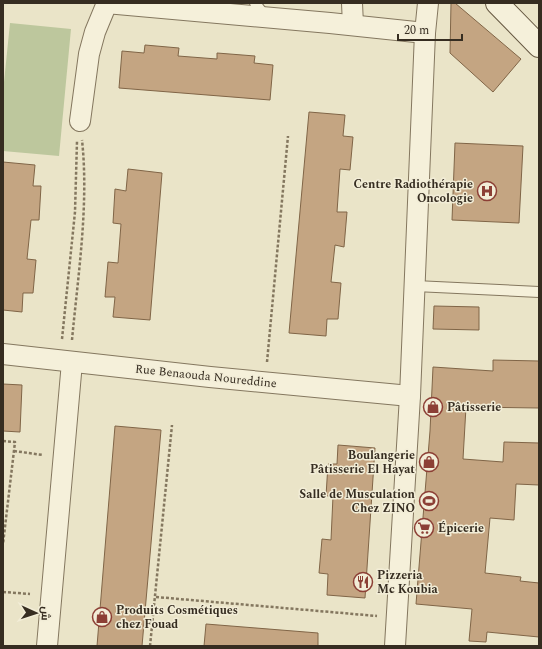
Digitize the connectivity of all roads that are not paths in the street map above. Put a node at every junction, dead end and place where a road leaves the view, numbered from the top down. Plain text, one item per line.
1 (107, 3) edge
2 (352, 3) edge
3 (428, 3) edge
4 (497, 3) edge
5 (172, 6) edge
6 (261, 10) edge
7 (352, 25) junction
8 (425, 33) junction
9 (539, 46) edge
10 (80, 121) road end
11 (415, 286) junction
12 (539, 292) edge
13 (3, 354) edge
14 (72, 362) junction
15 (410, 396) junction
16 (47, 646) edge
17 (395, 646) edge

1 - 5 street
1 - 10 street
2 - 7 street
3 - 8 street
4 - 9 main road
5 - 6 street
6 - 7 street
7 - 8 street
8 - 11 street
11 - 12 lane
11 - 15 street
13 - 14 street, Rue Benaouda Noureddine
14 - 15 street, Rue Benaouda Noureddine
14 - 16 street
15 - 17 street

